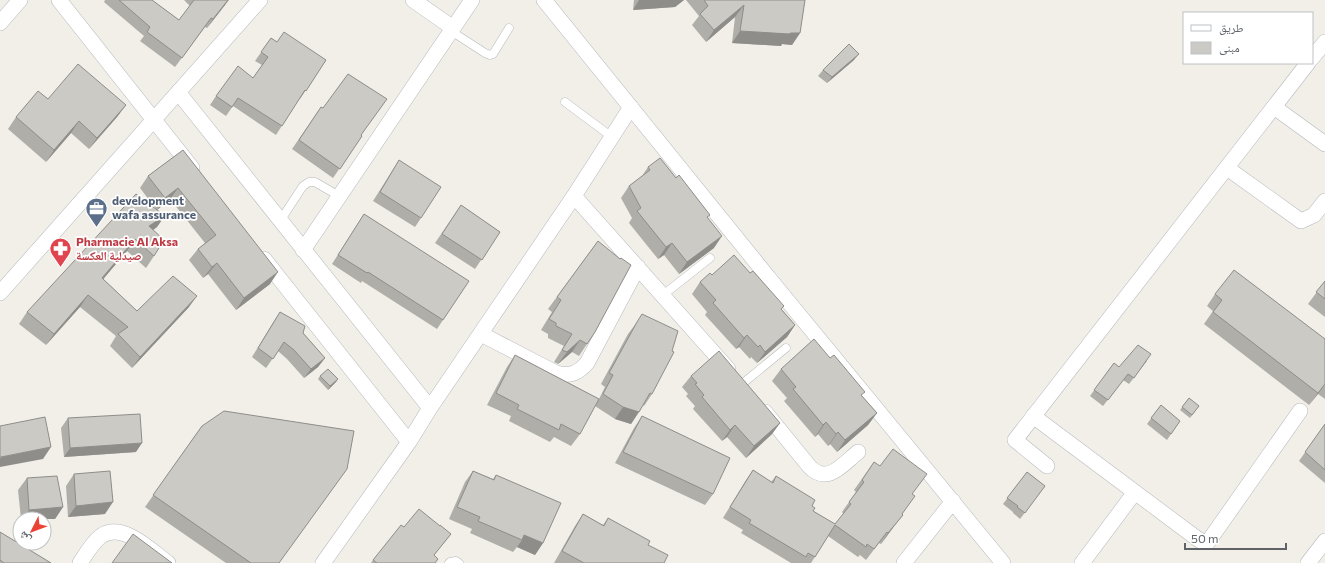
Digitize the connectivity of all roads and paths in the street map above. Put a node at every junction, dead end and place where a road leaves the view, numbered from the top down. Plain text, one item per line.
1 (20, 0) edge
2 (59, 0) edge
3 (260, 0) edge
4 (413, 0) edge
5 (472, 0) edge
6 (544, 0) edge
7 (0, 23) edge
8 (509, 28) dead end
9 (452, 29) junction
10 (1325, 42) edge
11 (1313, 57) edge
12 (1307, 64) edge
13 (178, 92) junction
14 (565, 102) dead end
15 (632, 107) junction
16 (1274, 107) junction
17 (154, 119) junction
18 (612, 137) junction
19 (1325, 144) edge
20 (1227, 168) junction
21 (199, 177) edge
22 (339, 196) junction
23 (574, 196) junction
24 (1325, 201) edge
25 (280, 221) junction
26 (257, 250) edge
27 (303, 250) junction
28 (710, 258) edge
29 (638, 267) junction
30 (0, 293) edge
31 (663, 295) junction
32 (481, 334) junction
33 (786, 348) dead end
34 (742, 384) junction
35 (430, 408) junction
36 (1300, 411) dead end
37 (1033, 416) junction
38 (409, 442) junction
39 (858, 452) dead end
40 (1047, 466) dead end
41 (1135, 492) junction
42 (953, 501) junction
43 (1325, 541) edge
44 (80, 563) edge
45 (168, 563) edge
46 (323, 563) edge
47 (448, 563) edge
48 (459, 563) edge
49 (904, 563) edge
50 (1003, 563) edge
51 (1082, 563) edge
52 (1308, 563) edge

1 - 7 street
2 - 17 street
3 - 13 street
4 - 9 street
5 - 9 street
6 - 15 street
8 - 9 lane
9 - 22 street
10 - 11 street
12 - 16 street
13 - 17 street
13 - 25 street
14 - 18 lane
15 - 18 street
15 - 42 street
16 - 19 street
16 - 20 street
17 - 21 street
17 - 30 street
18 - 23 street
20 - 24 street
20 - 37 street
22 - 25 lane
22 - 27 street
23 - 29 street
23 - 32 street
25 - 27 street
26 - 38 street
27 - 35 street
28 - 31 lane
29 - 31 street
29 - 32 street
31 - 34 street
32 - 35 street
33 - 34 lane
34 - 39 street
35 - 38 street
36 - 41 street
37 - 40 street
37 - 41 street
38 - 46 street
41 - 51 street
42 - 49 street
42 - 50 street
43 - 52 street
44 - 45 street
47 - 48 lane

